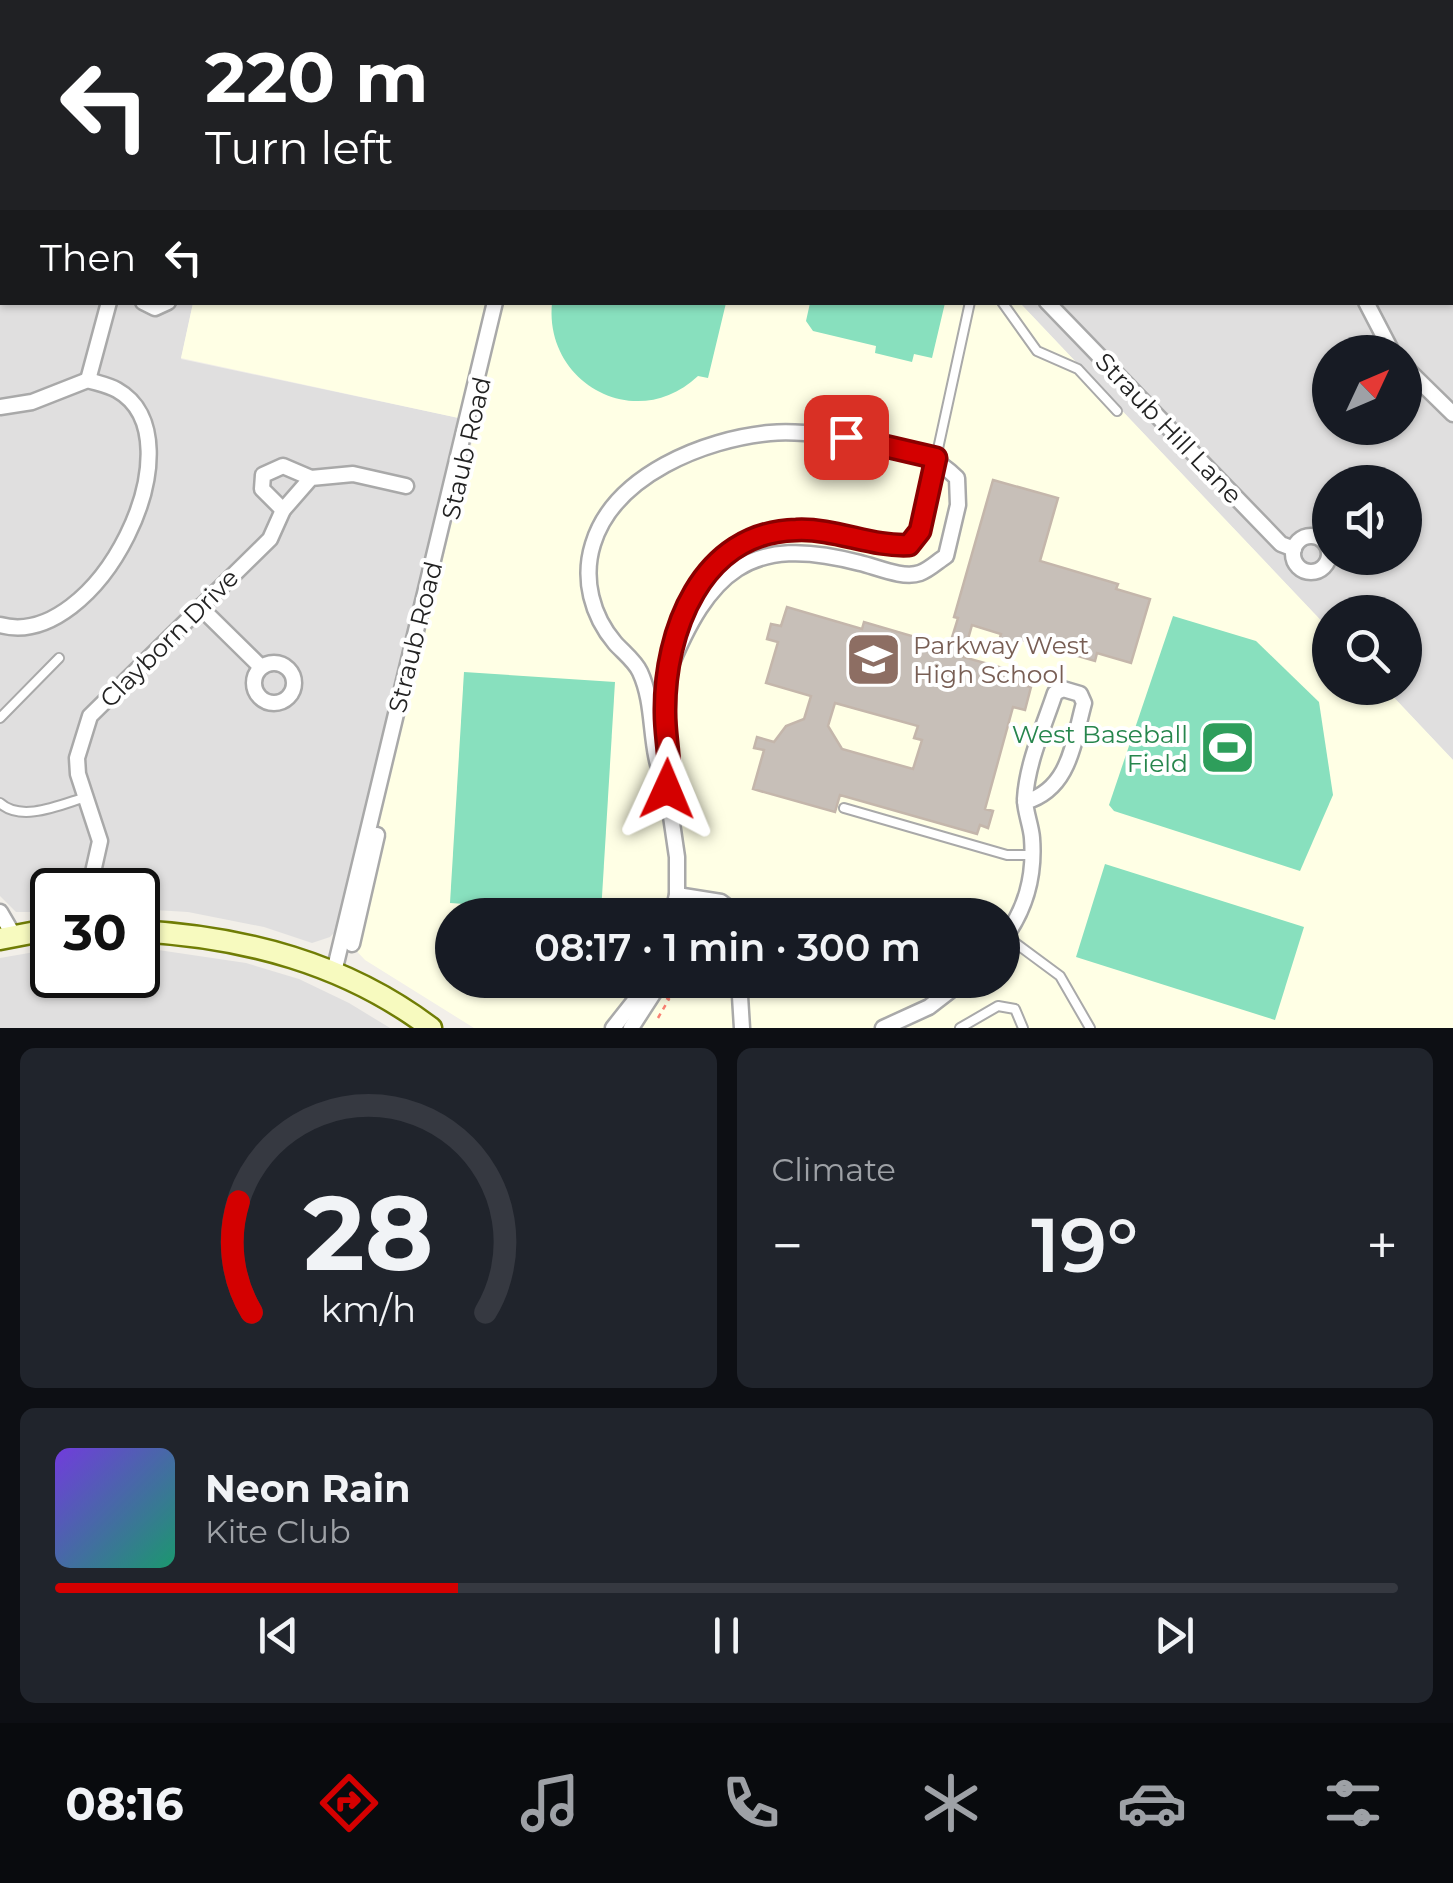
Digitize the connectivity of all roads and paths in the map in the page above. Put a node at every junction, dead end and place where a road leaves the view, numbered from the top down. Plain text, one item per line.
1 (108, 305) edge
2 (496, 305) edge
3 (496, 305) edge
4 (969, 305) edge
5 (1004, 305) edge
6 (1050, 305) edge
7 (1368, 305) edge
8 (1383, 335) edge
9 (88, 380) junction
10 (1422, 384) edge
11 (0, 408) edge
12 (1118, 410) dead end
13 (1453, 414) edge
14 (936, 458) junction
15 (310, 478) junction
16 (406, 486) dead end
17 (283, 510) junction
18 (1294, 549) dead end
19 (200, 606) junction
20 (0, 625) edge
21 (59, 658) dead end
22 (261, 668) dead end
23 (668, 672) junction
24 (0, 718) edge
25 (667, 789) junction
26 (86, 798) junction
27 (1025, 802) junction
28 (0, 803) edge
29 (844, 808) dead end
30 (1032, 856) junction
31 (94, 868) edge
32 (677, 895) junction
33 (676, 898) edge
34 (696, 898) edge
35 (0, 912) edge
36 (1020, 915) edge
37 (160, 934) edge
38 (7, 938) edge
39 (352, 944) dead end
40 (1020, 950) edge
41 (334, 972) junction
42 (636, 998) edge
43 (650, 998) edge
44 (666, 998) edge
45 (740, 998) edge
46 (940, 998) edge
47 (658, 1018) dead end
48 (431, 1028) edge
49 (613, 1028) edge
50 (631, 1028) edge
51 (742, 1028) edge
52 (883, 1028) edge
53 (960, 1028) edge
54 (1023, 1028) edge
55 (1090, 1028) edge

1 - 9 street
2 - 39 street, Staub Road
3 - 41 street, Straub Road
4 - 14 lane
5 - 12 lane
6 - 18 street, Straub Hill Lane
7 - 8 street
9 - 11 street
9 - 20 street
10 - 13 street
14 - 23 street
14 - 23 street
14 - 25 street
15 - 16 street
15 - 17 street, Clayborn Drive
15 - 17 street
17 - 19 street, Clayborn Drive
19 - 22 street
19 - 26 street, Clayborn Drive
21 - 24 lane
23 - 25 street
25 - 32 street
26 - 28 lane
26 - 31 street, Clayborn Drive
27 - 27 street
27 - 30 street
29 - 30 lane
30 - 36 street
32 - 33 street
32 - 34 street
35 - 38 street
37 - 41 main road
40 - 55 lane
41 - 48 main road
42 - 49 street
43 - 50 street
44 - 47 path
45 - 51 street
46 - 52 street
53 - 54 lane

